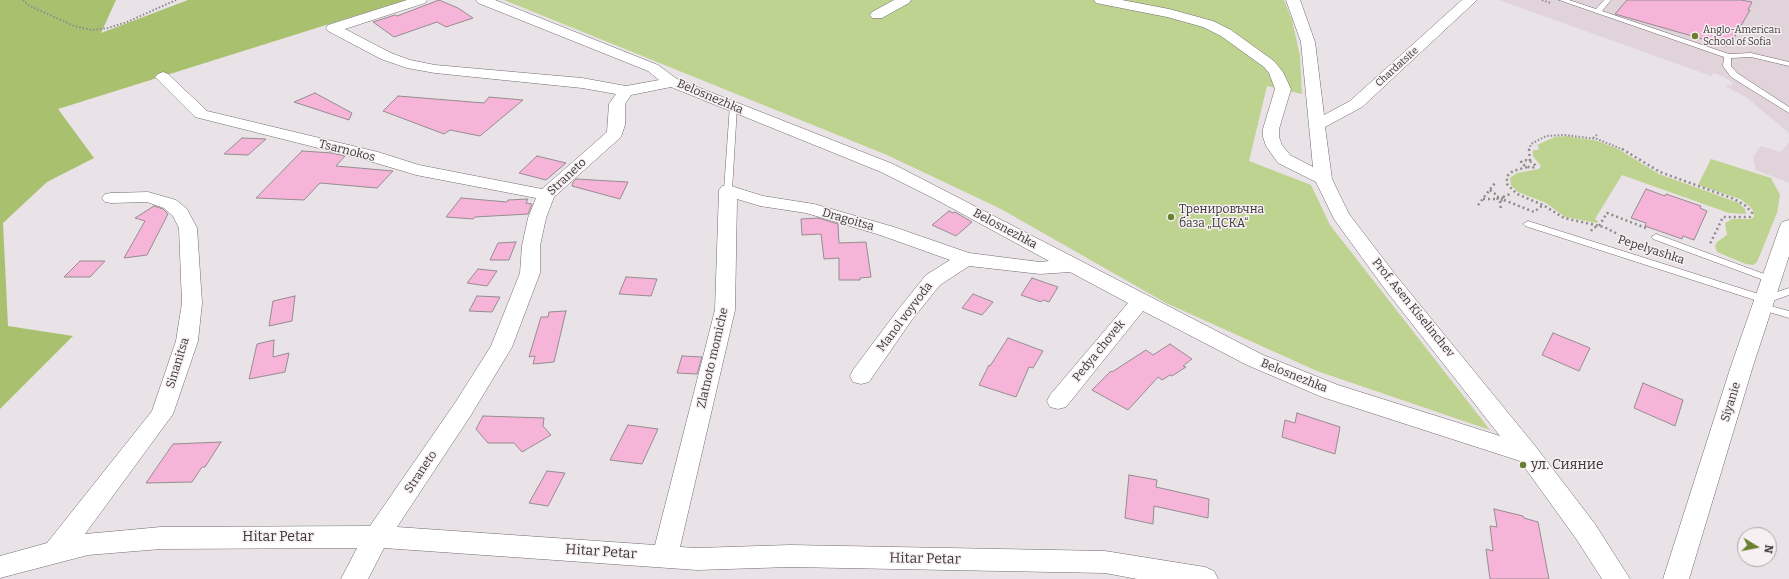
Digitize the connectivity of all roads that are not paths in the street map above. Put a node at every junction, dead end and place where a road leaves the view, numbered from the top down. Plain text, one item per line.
1 (420, 0) edge
2 (483, 0) edge
3 (904, 0) edge
4 (1101, 0) edge
5 (1293, 0) edge
6 (1470, 0) edge
7 (1562, 0) edge
8 (1608, 0) edge
9 (1597, 12) junction
10 (877, 15) dead end
11 (1728, 56) junction
12 (1789, 64) edge
13 (163, 77) dead end
14 (672, 82) junction
15 (626, 91) junction
16 (732, 107) junction
17 (1789, 111) edge
18 (1317, 125) junction
19 (1323, 179) junction
20 (728, 190) junction
21 (546, 195) junction
22 (111, 198) dead end
23 (1528, 224) dead end
24 (1789, 226) edge
25 (1656, 237) dead end
26 (966, 259) junction
27 (1073, 266) junction
28 (1772, 294) edge
29 (1140, 301) junction
30 (1789, 315) edge
31 (861, 376) dead end
32 (1058, 401) dead end
33 (1528, 454) junction
34 (377, 537) junction
35 (54, 553) junction
36 (665, 556) junction
37 (0, 567) edge
38 (354, 579) edge
39 (1205, 579) edge
40 (1617, 579) edge
41 (1676, 579) edge

1 - 15 street
2 - 14 street, Belosnezhka
3 - 10 street
4 - 19 street
5 - 18 street, Prof. Asen Kiselinchev
6 - 18 street, Chardatsite
7 - 9 lane
8 - 9 lane
9 - 11 lane
11 - 12 lane
11 - 17 lane
13 - 21 street, Tsarnokos
14 - 15 street
14 - 16 street, Belosnezhka
15 - 21 street, Straneto
16 - 20 lane, Zlatnoto momiche
16 - 27 street, Belosnezhka
18 - 19 street, Prof. Asen Kiselinchev
19 - 33 street, Prof. Asen Kiselinchev
20 - 26 street, Dragoitsa
20 - 36 street, Zlatnoto momiche
21 - 34 street, Straneto
22 - 35 street, Sinanitsa
23 - 28 lane, Pepelyashka
24 - 28 street, Siyanie
25 - 28 lane
26 - 27 street
26 - 31 street, Manol voyvoda
27 - 29 street, Belosnezhka
28 - 30 lane
28 - 41 street, Siyanie
29 - 32 street, Pedya chovek
29 - 33 street, Belosnezhka
33 - 40 street, Prof. Asen Kiselinchev
34 - 35 street, Hitar Petar
34 - 36 street, Hitar Petar
34 - 38 street, Straneto
35 - 37 street, Hitar Petar
36 - 39 street, Hitar Petar

